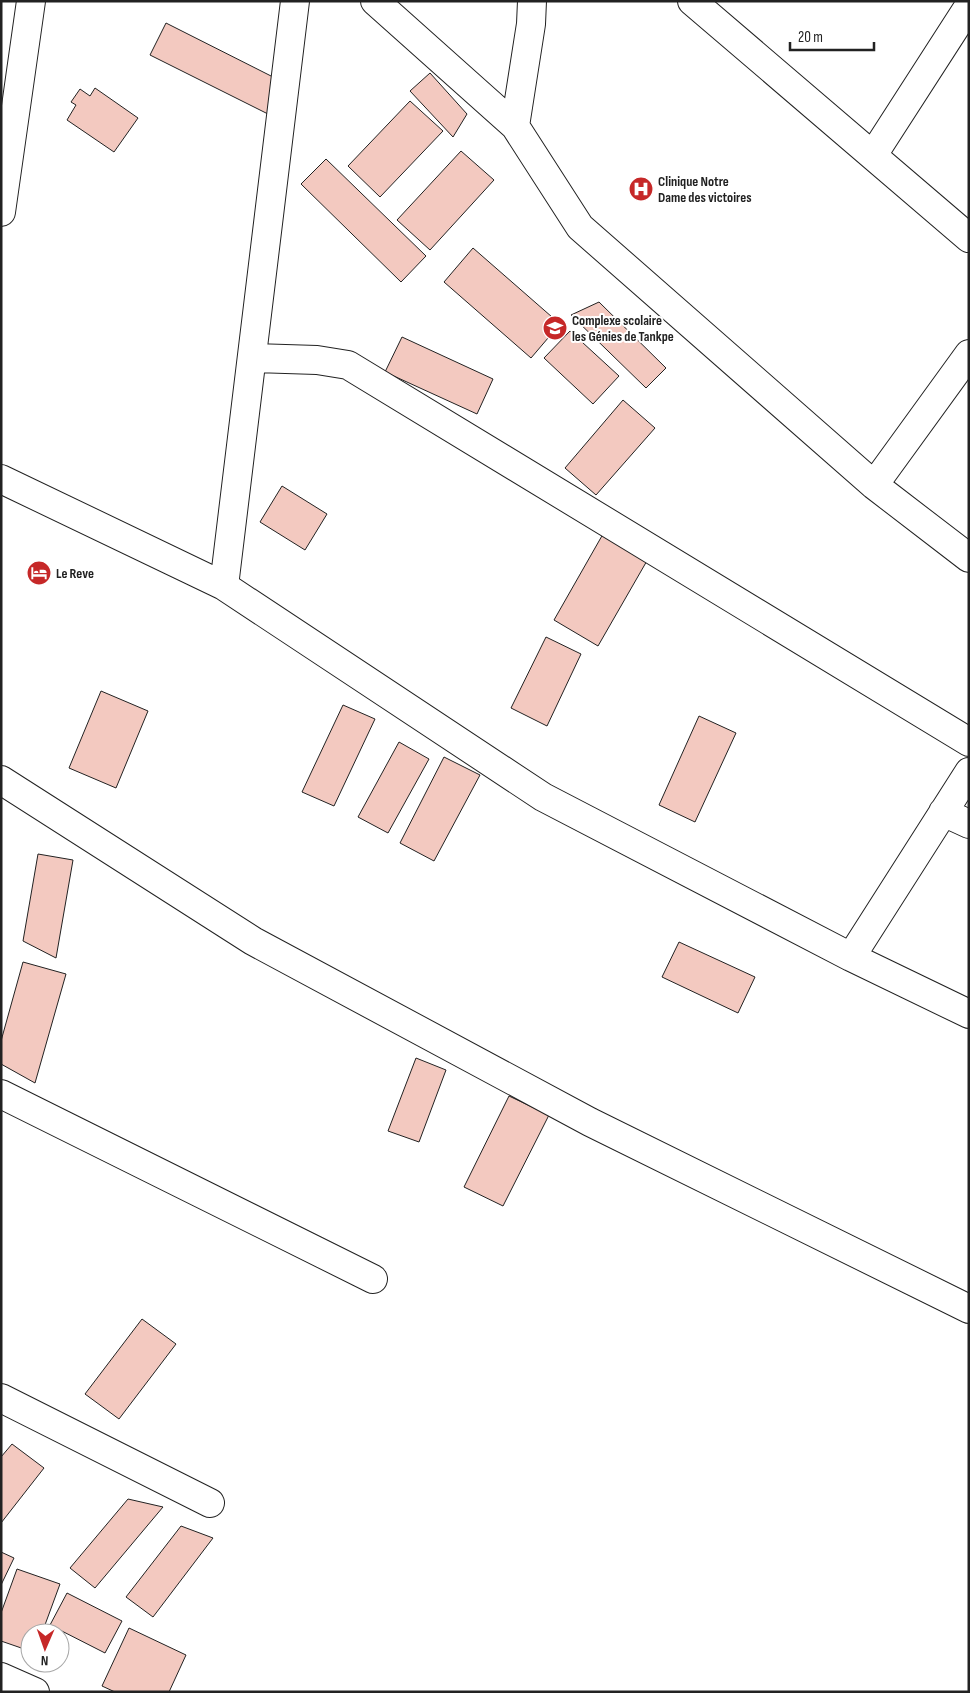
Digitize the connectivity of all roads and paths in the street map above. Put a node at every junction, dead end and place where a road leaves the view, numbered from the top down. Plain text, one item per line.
1 (31, 1) edge
2 (295, 1) edge
3 (375, 1) edge
4 (532, 1) edge
5 (692, 1) edge
6 (969, 6) edge
7 (515, 126) junction
8 (873, 155) junction
9 (1, 212) edge
10 (969, 238) edge
11 (969, 354) edge
12 (252, 358) junction
13 (1, 479) edge
14 (874, 485) junction
15 (969, 558) edge
16 (224, 586) junction
17 (969, 742) edge
18 (969, 772) edge
19 (1, 780) edge
20 (943, 812) junction
21 (969, 824) edge
22 (851, 957) junction
23 (969, 1014) edge
24 (1, 1094) edge
25 (373, 1279) dead end
26 (969, 1309) edge
27 (1, 1398) edge
28 (210, 1503) dead end
29 (1, 1677) edge
30 (35, 1692) edge

1 - 9 street
2 - 12 street
3 - 7 street
4 - 7 street
5 - 8 street
6 - 8 street
7 - 14 street
8 - 10 street
11 - 14 street
12 - 16 street
12 - 17 street
13 - 16 street
14 - 15 street
16 - 22 street
18 - 20 street
19 - 26 street
20 - 21 street
20 - 22 street
22 - 23 street
24 - 25 street
27 - 28 street
29 - 30 street

